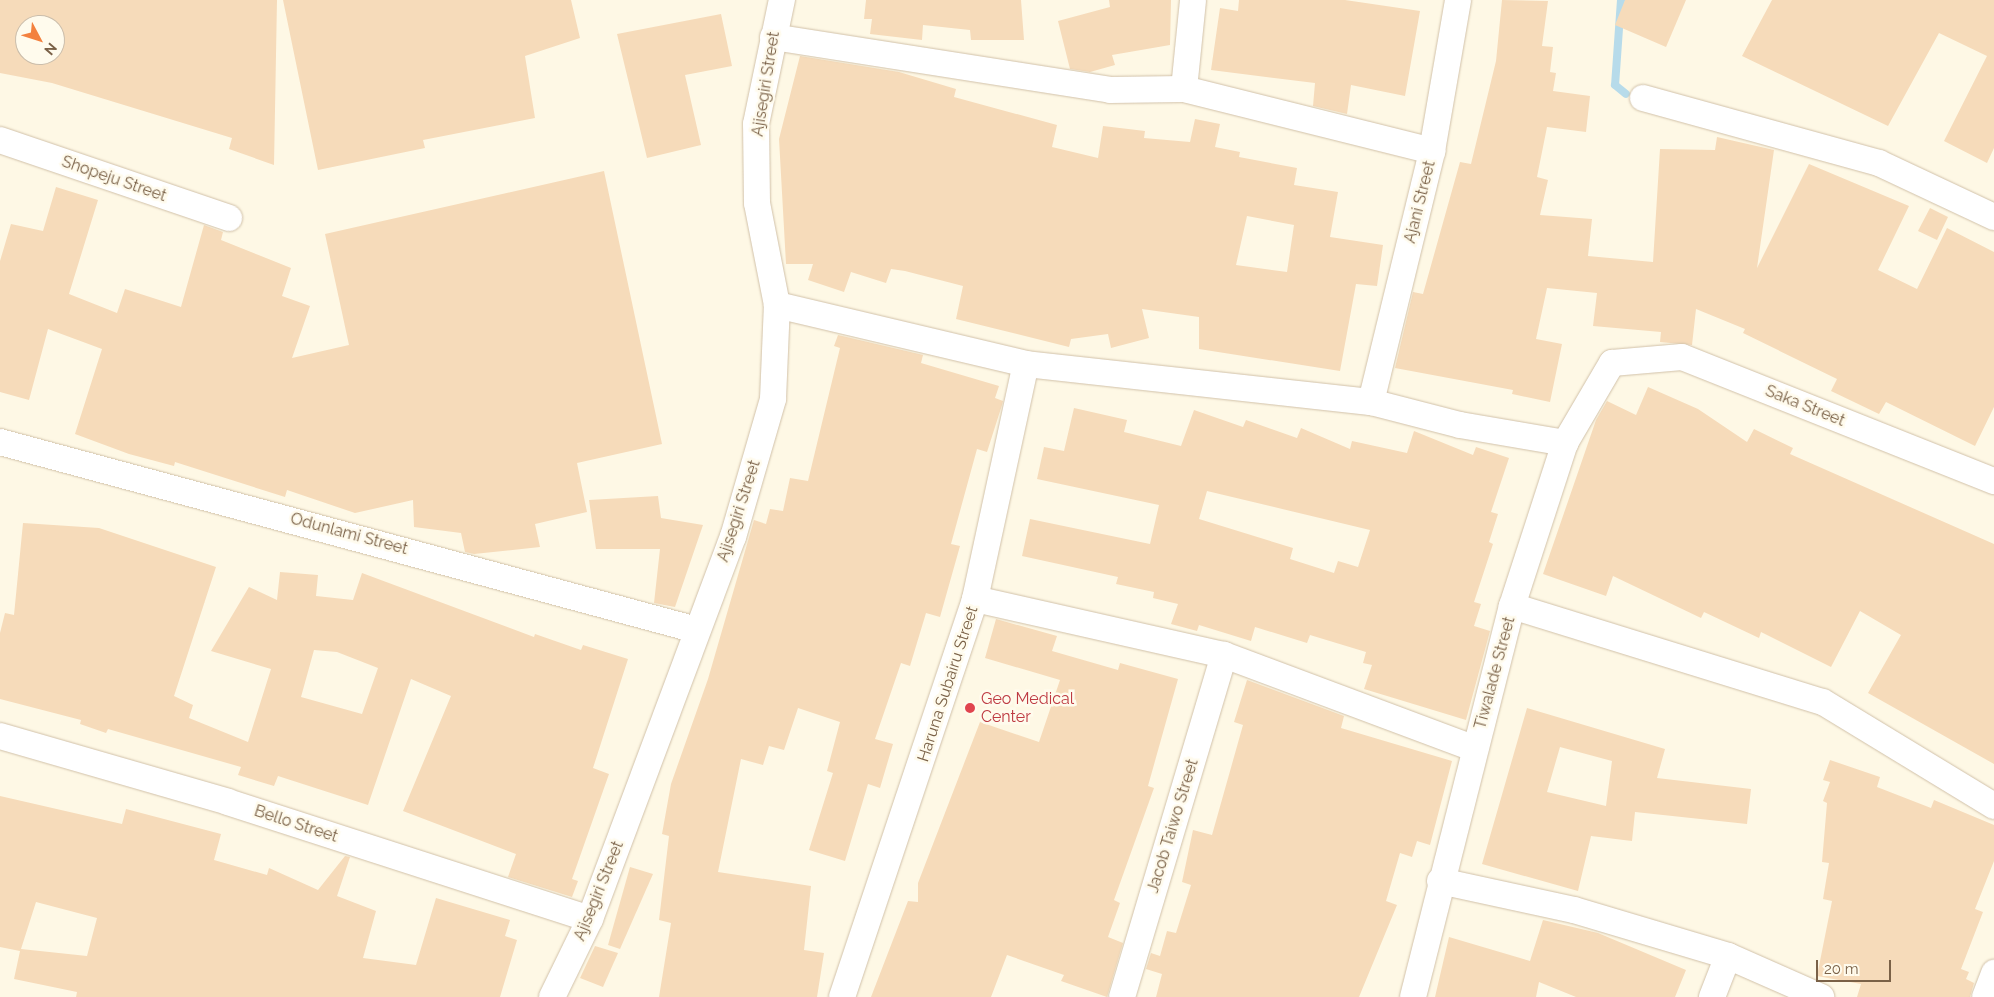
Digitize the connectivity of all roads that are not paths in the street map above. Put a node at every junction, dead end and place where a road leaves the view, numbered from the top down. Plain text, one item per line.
1 (782, 0) edge
2 (1193, 0) edge
3 (1458, 0) edge
4 (772, 36) junction
5 (1184, 89) junction
6 (1643, 98) dead end
7 (0, 140) edge
8 (1432, 151) junction
9 (1994, 217) edge
10 (229, 218) dead end
11 (777, 305) junction
12 (1612, 363) joint
13 (1026, 364) junction
14 (1370, 402) junction
15 (0, 442) edge
16 (1564, 443) junction
17 (1994, 481) edge
18 (975, 599) junction
19 (1512, 606) junction
20 (697, 630) junction
21 (1224, 655) junction
22 (0, 736) edge
23 (1475, 749) junction
24 (1994, 806) edge
25 (1440, 881) junction
26 (590, 919) junction
27 (1728, 956) junction
28 (1994, 973) edge
29 (552, 997) edge
30 (842, 997) edge
31 (1122, 997) edge
32 (1413, 997) edge
33 (1712, 997) edge
34 (1821, 997) edge
35 (1985, 997) edge

1 - 4 street, Ajisegiri Street
2 - 5 street
3 - 8 street, Ajani Street
4 - 5 street
4 - 11 street, Ajisegiri Street
5 - 8 street
6 - 9 street
7 - 10 street, Shopeju Street
8 - 14 street, Ajani Street
11 - 13 street
11 - 20 street, Ajisegiri Street
12 - 16 street, Tiwalade Street
12 - 17 street, Saka Street
13 - 14 street
13 - 18 street, Haruna Subairu Street
14 - 16 street
15 - 20 street, Odunlami Street
16 - 19 street, Tiwalade Street
18 - 21 street
18 - 30 street, Haruna Subairu Street
19 - 23 street, Tiwalade Street
19 - 24 street
20 - 26 street, Ajisegiri Street
21 - 23 street
21 - 31 street, Jacob Taiwo Street
22 - 26 street, Bello Street
23 - 25 street, Tiwalade Street
25 - 27 street
25 - 32 street, Tiwalade Street
26 - 29 street, Ajisegiri Street
27 - 33 street
27 - 34 street
28 - 35 street

